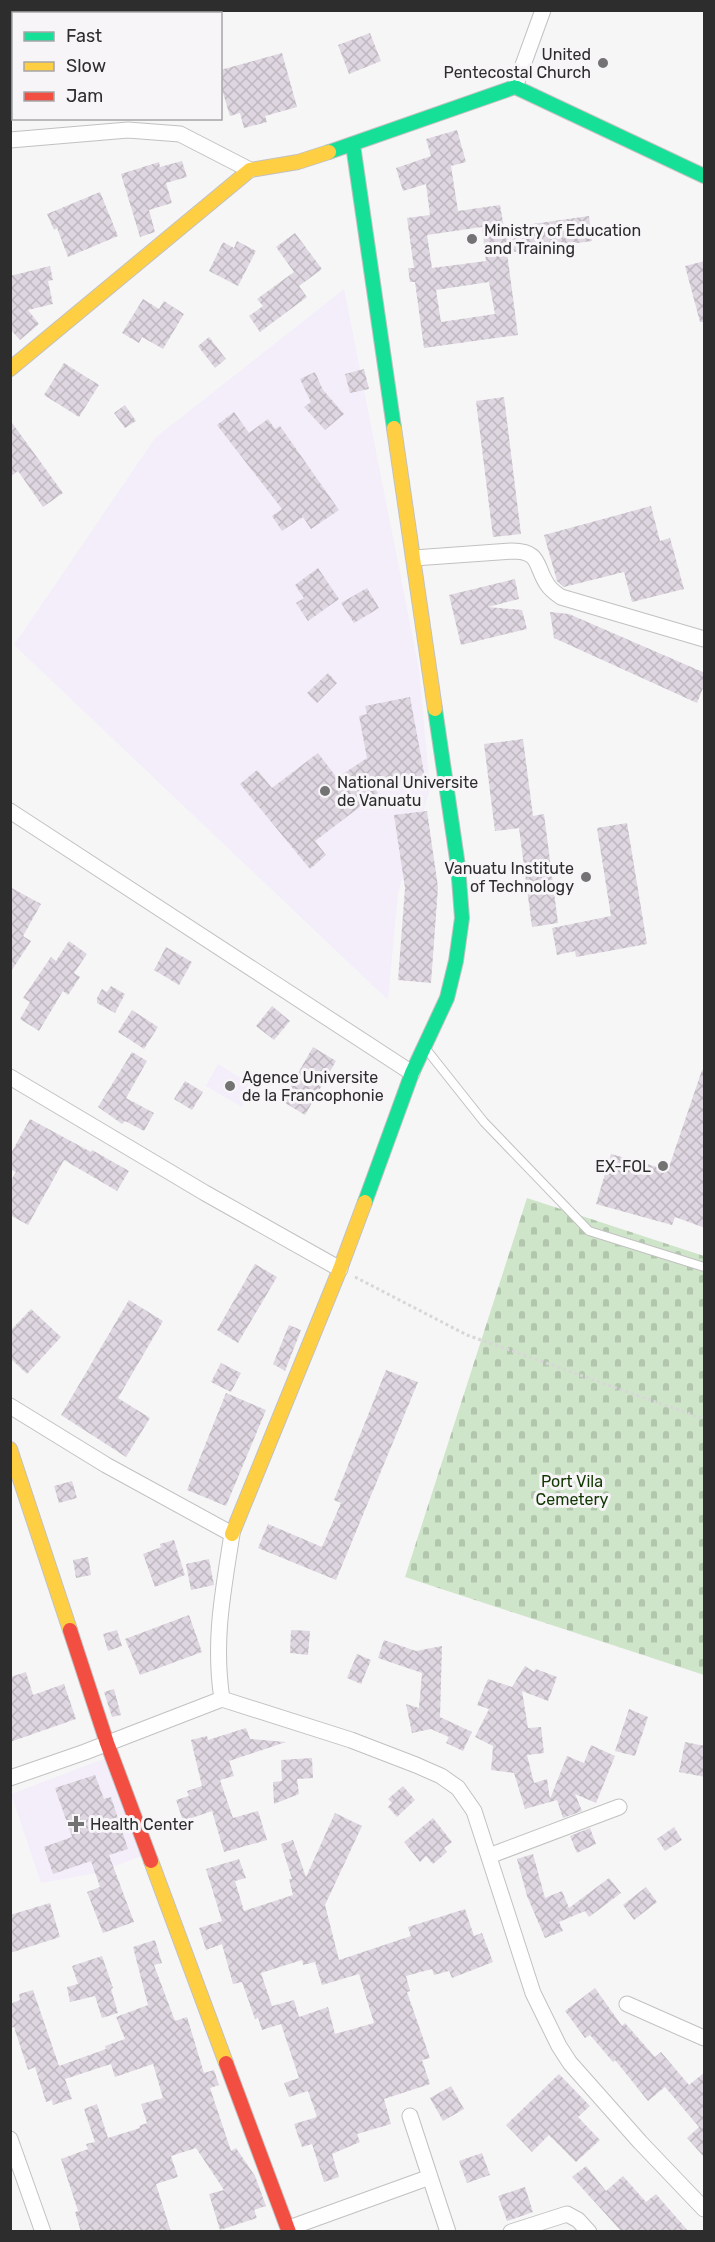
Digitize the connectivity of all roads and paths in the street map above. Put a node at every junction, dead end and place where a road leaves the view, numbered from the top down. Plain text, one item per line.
1 (543, 10) edge
2 (514, 87) junction
3 (10, 140) edge
4 (352, 145) junction
5 (250, 170) junction
6 (705, 177) edge
7 (10, 369) edge
8 (414, 558) junction
9 (705, 639) edge
10 (10, 811) edge
11 (424, 1046) junction
12 (412, 1072) junction
13 (10, 1077) edge
14 (705, 1267) edge
15 (340, 1269) junction
16 (10, 1406) edge
17 (705, 1419) edge
18 (10, 1449) edge
19 (232, 1534) junction
20 (222, 1699) junction
21 (107, 1743) junction
22 (10, 1778) edge
23 (619, 1807) dead end
24 (489, 1856) junction
25 (627, 2004) dead end
26 (705, 2038) edge
27 (410, 2116) dead end
28 (10, 2139) edge
29 (430, 2177) junction
30 (705, 2209) edge
31 (289, 2230) edge
32 (43, 2232) edge
33 (448, 2232) edge
34 (511, 2232) edge
35 (589, 2232) edge

1 - 2 street
2 - 4 street
2 - 6 street
3 - 5 street
4 - 5 street
4 - 8 street
5 - 7 street
8 - 9 street
8 - 11 street
10 - 12 street
11 - 12 street
11 - 14 lane
12 - 15 street
13 - 15 street
15 - 17 path
15 - 19 street
16 - 19 street
18 - 21 street
19 - 20 street
20 - 21 street
20 - 24 street
21 - 22 street
21 - 31 street
23 - 24 street
24 - 30 street
25 - 26 street
27 - 29 street
28 - 32 street
29 - 31 street
29 - 33 street
34 - 35 street

